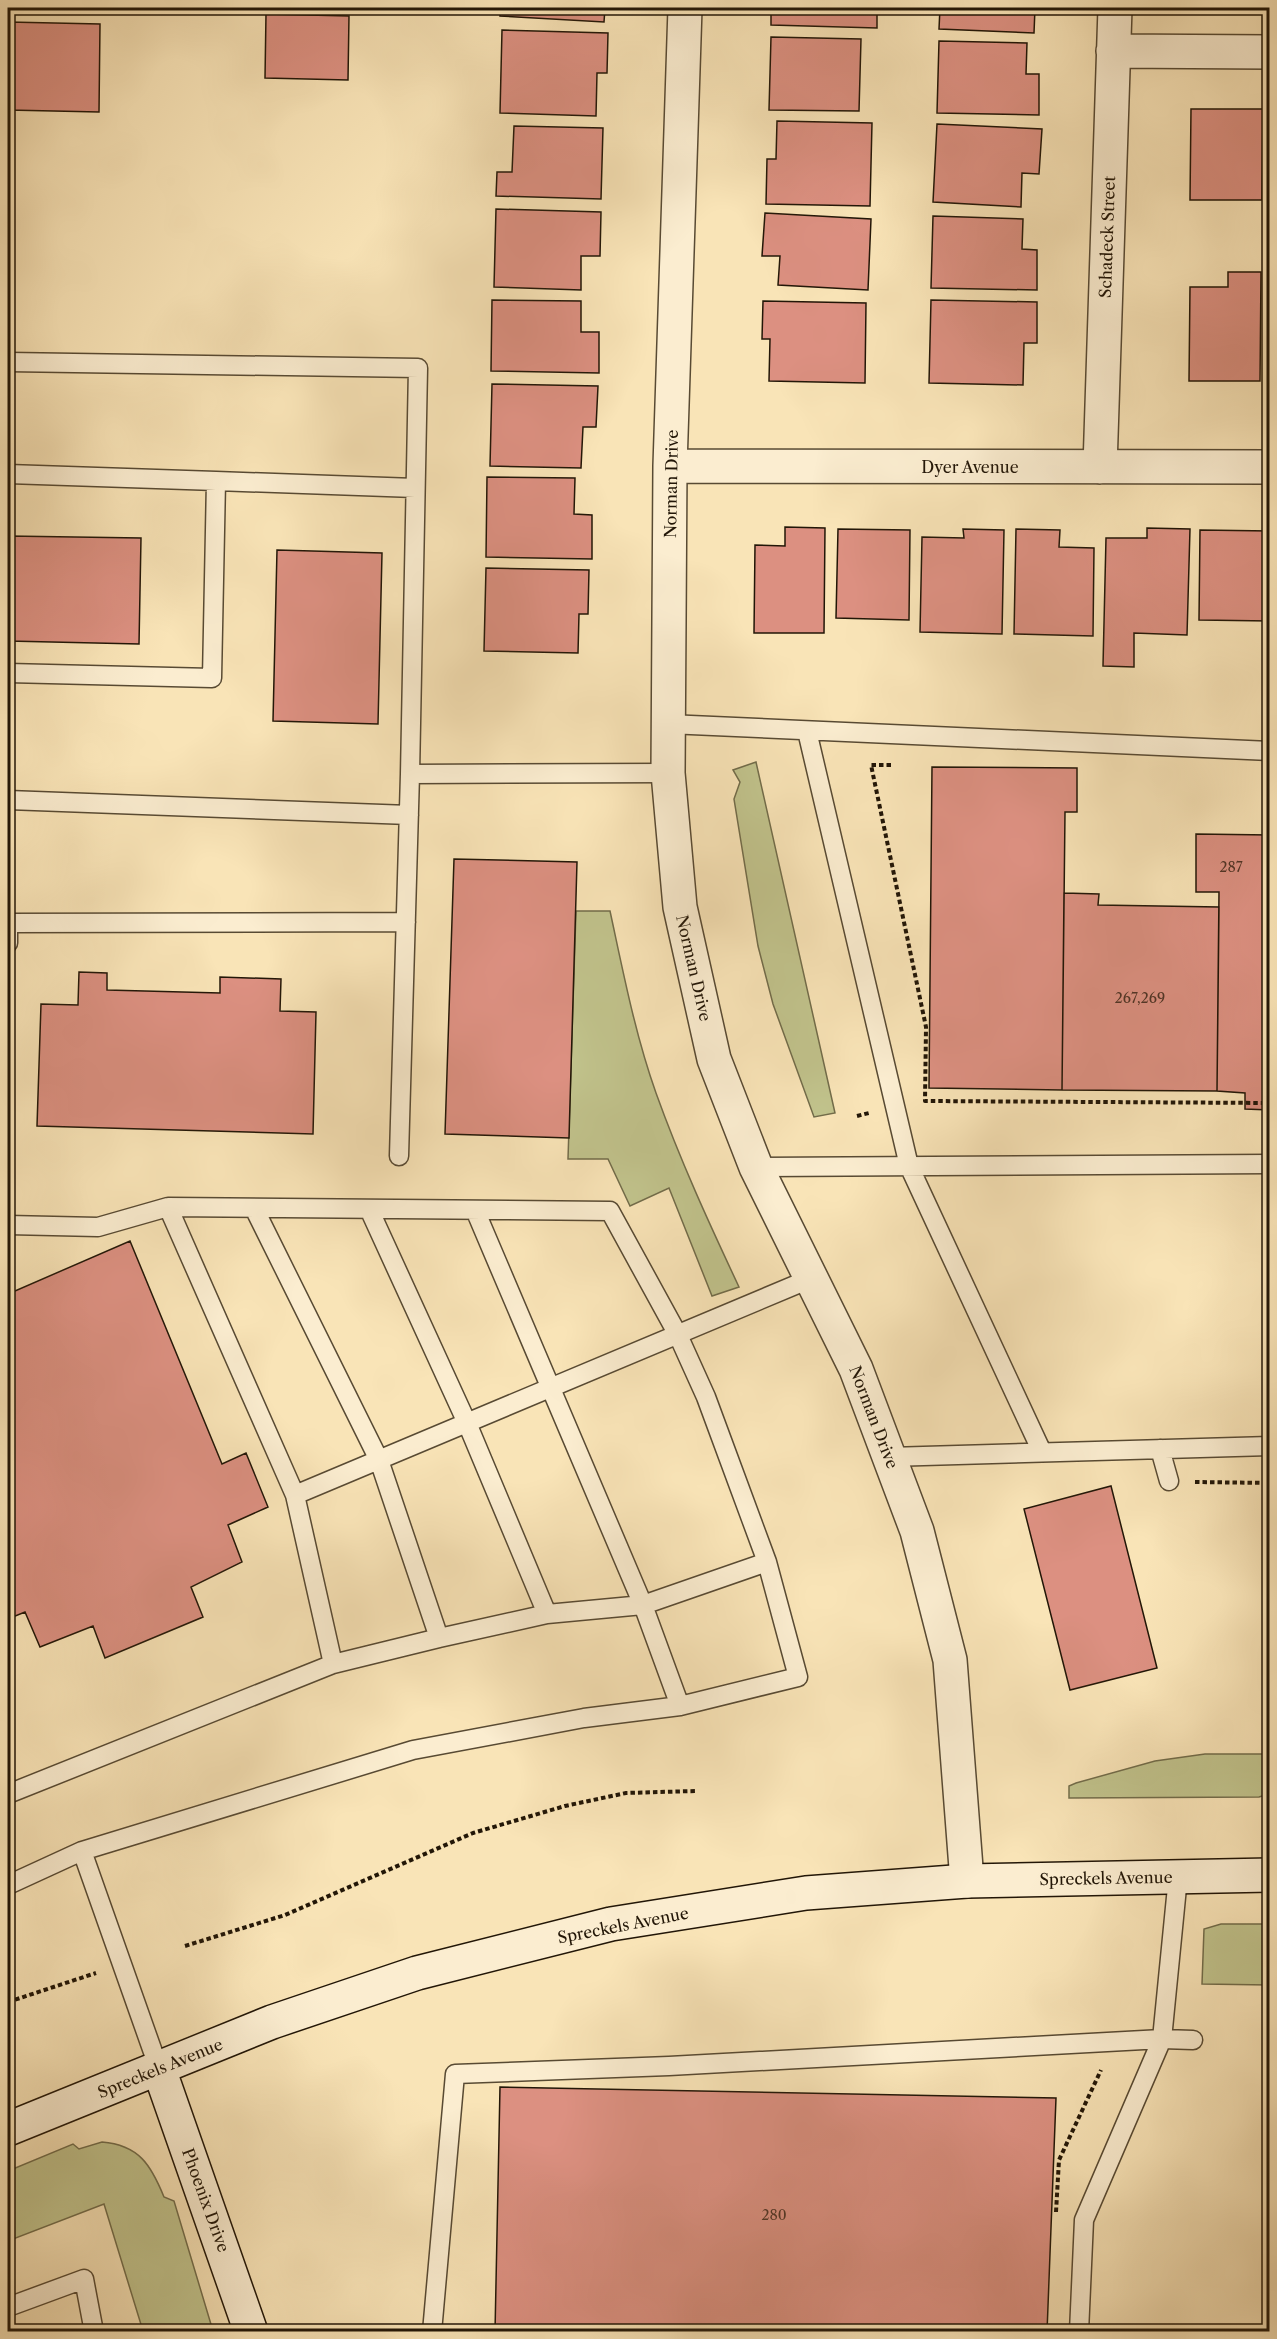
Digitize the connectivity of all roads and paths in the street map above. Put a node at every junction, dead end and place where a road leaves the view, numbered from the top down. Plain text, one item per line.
1 (685, 8) edge
2 (1115, 8) edge
3 (1113, 51) junction
4 (1269, 52) edge
5 (8, 362) edge
6 (670, 466) junction
7 (1100, 467) junction
8 (1269, 467) edge
9 (8, 474) edge
10 (216, 481) junction
11 (415, 488) junction
12 (8, 673) edge
13 (668, 724) junction
14 (807, 730) junction
15 (1269, 751) edge
16 (894, 765) dead end
17 (668, 773) junction
18 (410, 774) junction
19 (8, 800) edge
20 (409, 815) junction
21 (406, 922) junction
22 (8, 923) edge
23 (8, 943) edge
24 (1269, 1103) edge
25 (399, 1156) dead end
26 (1269, 1164) edge
27 (909, 1166) junction
28 (756, 1167) junction
29 (168, 1207) junction
30 (254, 1208) junction
31 (369, 1209) junction
32 (475, 1210) junction
33 (8, 1225) edge
34 (812, 1278) junction
35 (678, 1335) junction
36 (552, 1387) junction
37 (467, 1423) junction
38 (1269, 1446) edge
39 (1160, 1449) junction
40 (1042, 1452) junction
41 (889, 1457) junction
42 (379, 1460) junction
43 (1169, 1481) joint
44 (1269, 1484) edge
45 (295, 1495) junction
46 (767, 1562) junction
47 (643, 1605) junction
48 (547, 1614) junction
49 (440, 1638) junction
50 (333, 1664) junction
51 (680, 1706) junction
52 (695, 1791) dead end
53 (8, 1794) edge
54 (82, 1851) junction
55 (1269, 1875) edge
56 (1178, 1877) junction
57 (967, 1881) junction
58 (8, 1885) edge
59 (184, 1946) dead end
60 (123, 1965) junction
61 (8, 2002) edge
62 (1162, 2039) junction
63 (1193, 2040) dead end
64 (159, 2069) junction
65 (8, 2129) edge
66 (8, 2307) edge
67 (94, 2331) edge
68 (250, 2331) edge
69 (432, 2331) edge
70 (1079, 2331) edge

1 - 6 street, Norman Drive
2 - 3 street, Schadeck Street
3 - 4 street
3 - 7 street, Schadeck Street
5 - 11 lane
6 - 7 street, Dyer Avenue
6 - 13 street, Norman Drive
7 - 8 street, Dyer Avenue
9 - 10 lane
10 - 11 lane
10 - 12 lane
11 - 18 lane
13 - 14 lane
13 - 17 street, Norman Drive
14 - 15 lane
14 - 27 lane
16 - 24 path
17 - 18 lane
17 - 28 street, Norman Drive
18 - 20 lane
19 - 20 lane
20 - 21 lane
21 - 22 lane
21 - 25 lane
22 - 23 lane
26 - 27 lane
27 - 28 lane
27 - 40 lane
28 - 34 street, Norman Drive
29 - 30 lane
29 - 33 lane
29 - 45 lane
30 - 31 lane
30 - 42 lane
31 - 32 lane
31 - 37 lane
32 - 35 lane
32 - 36 lane
34 - 35 lane
34 - 41 street, Norman Drive
35 - 36 lane
35 - 46 lane
36 - 37 lane
36 - 47 lane
37 - 42 lane
37 - 48 lane
38 - 39 lane
39 - 40 lane
39 - 43 lane
40 - 41 lane
41 - 57 street, Norman Drive
42 - 45 lane
42 - 49 lane
43 - 44 path
45 - 50 lane
46 - 47 lane
46 - 51 lane
47 - 48 lane
47 - 51 lane
48 - 49 lane
49 - 50 lane
50 - 53 lane
51 - 54 lane
52 - 59 path
54 - 58 lane
54 - 60 lane
55 - 56 street, Spreckels Avenue
56 - 57 street, Spreckels Avenue
56 - 62 lane
57 - 64 street, Spreckels Avenue
60 - 61 path
60 - 64 lane
62 - 63 lane
62 - 69 lane
62 - 70 lane
64 - 65 street, Spreckels Avenue
64 - 68 street, Phoenix Drive
66 - 67 lane

